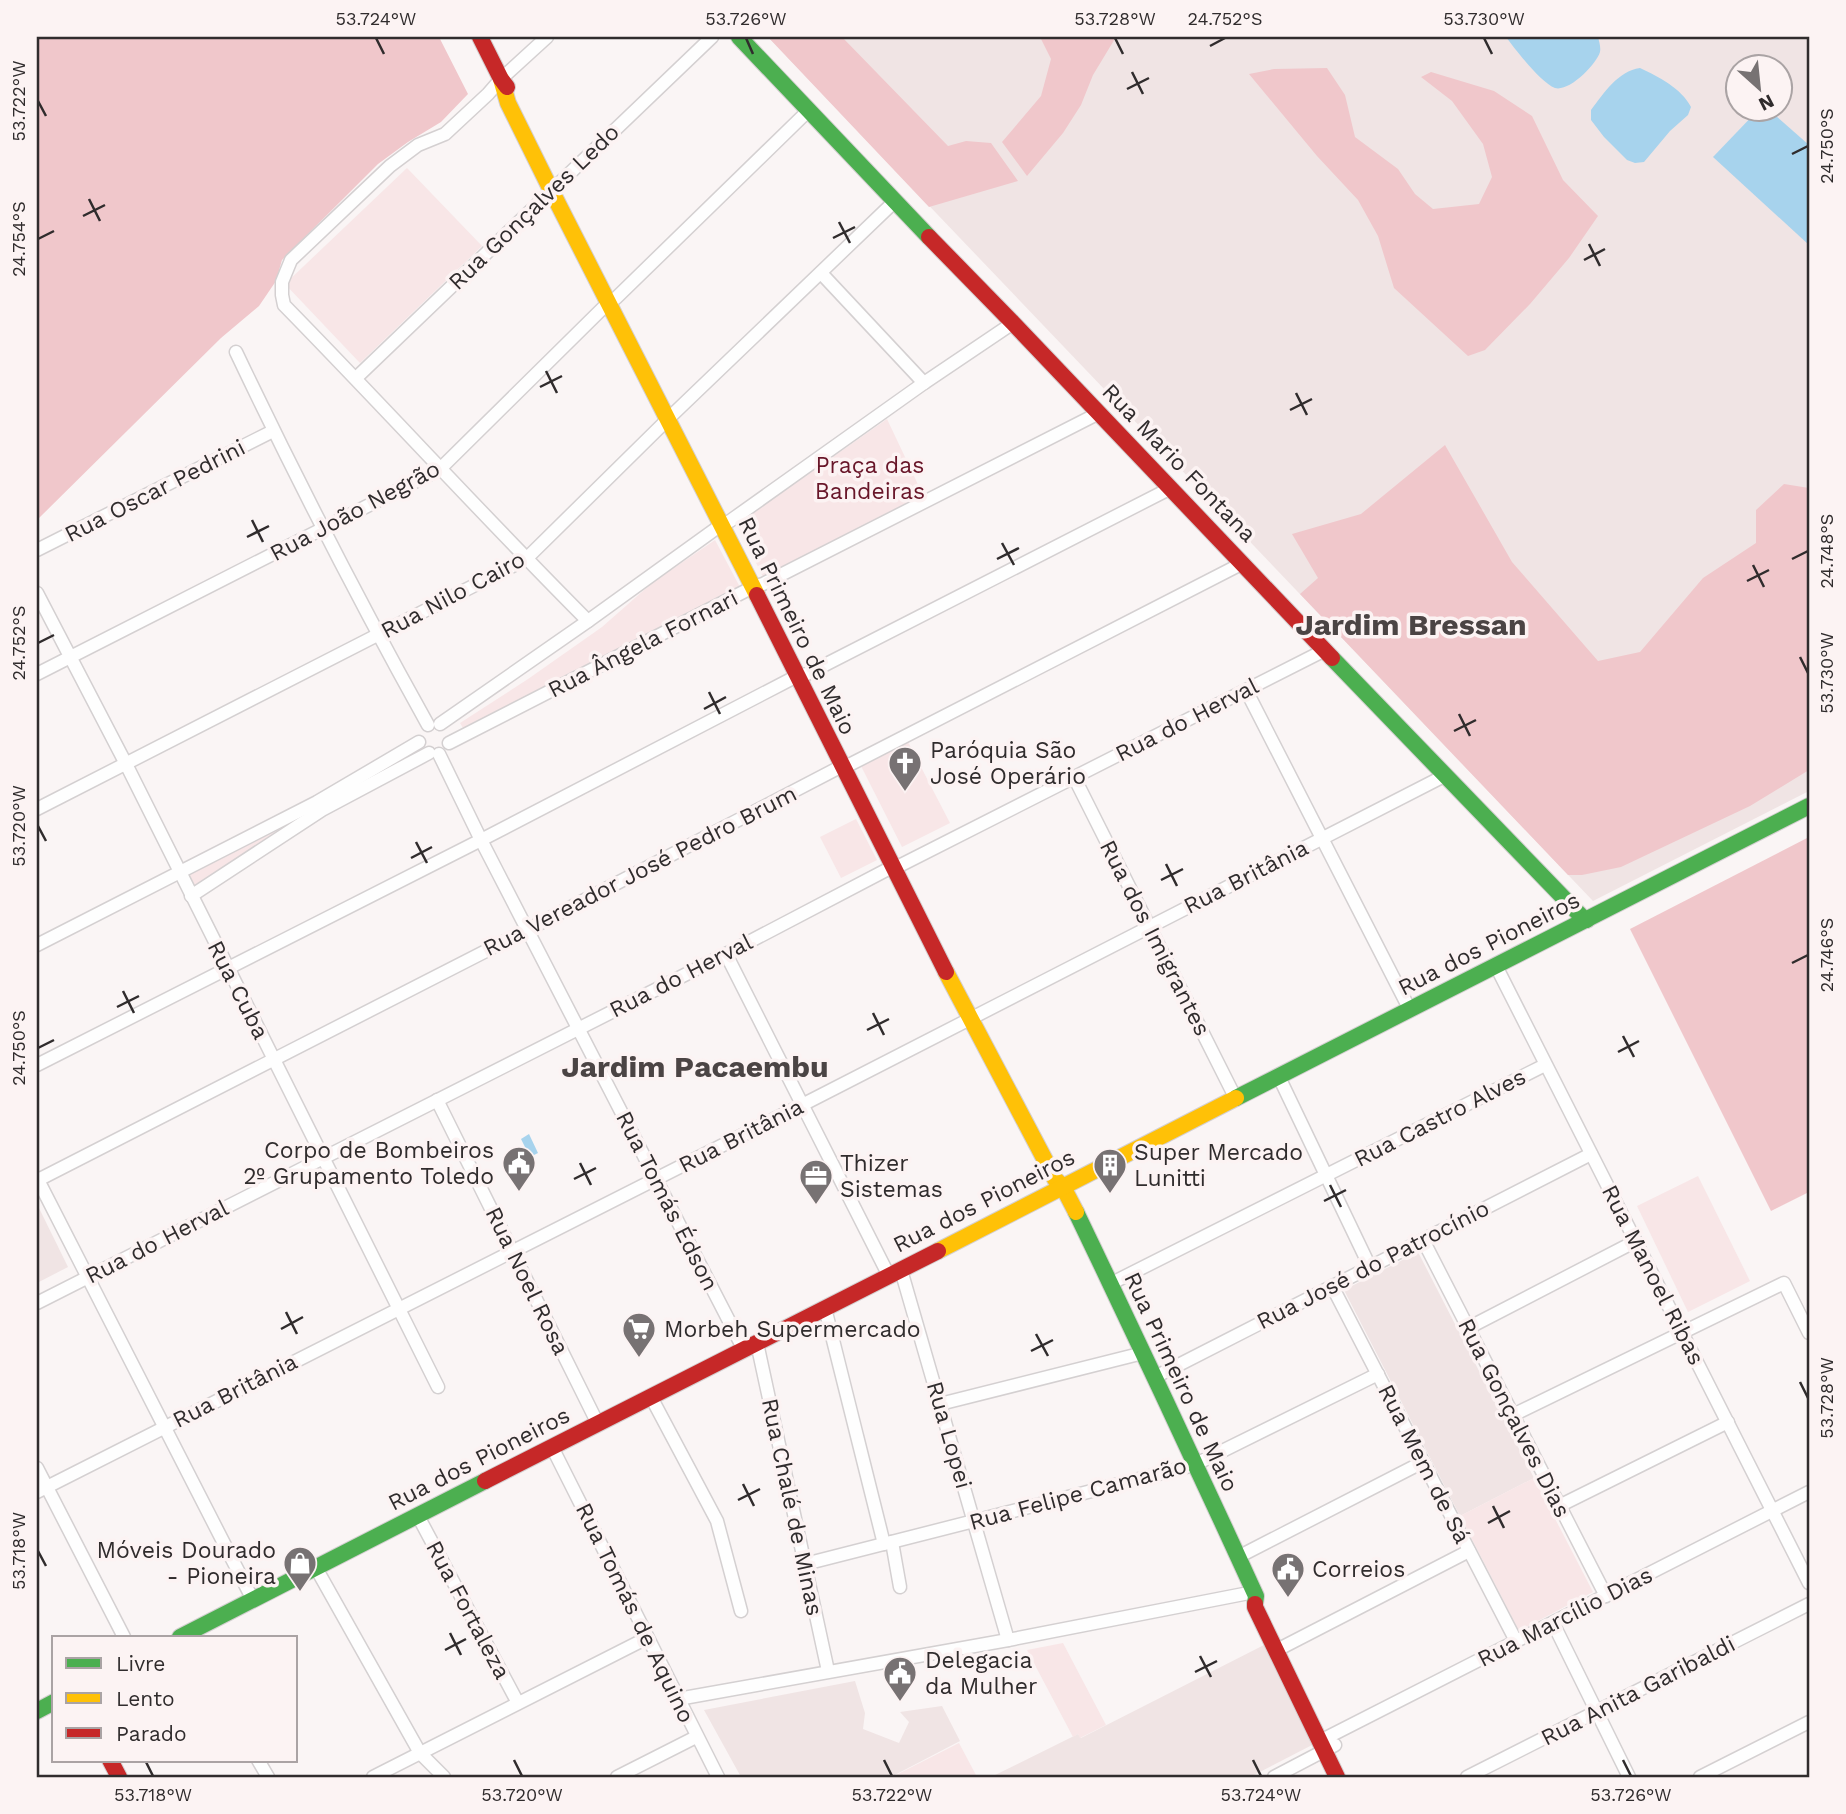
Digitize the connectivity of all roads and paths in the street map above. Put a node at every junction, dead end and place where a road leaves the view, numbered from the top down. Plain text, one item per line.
1 (480, 37) edge
2 (547, 37) edge
3 (712, 37) edge
4 (739, 37) edge
5 (501, 79) junction
6 (809, 110) junction
7 (554, 188) junction
8 (894, 202) junction
9 (821, 273) junction
10 (612, 300) junction
11 (1013, 323) junction
12 (236, 352) dead end
13 (356, 378) junction
14 (925, 383) junction
15 (1100, 413) junction
16 (672, 416) junction
17 (273, 431) junction
18 (440, 469) junction
19 (1171, 488) junction
20 (726, 523) junction
21 (323, 529) junction
22 (37, 550) edge
23 (526, 559) junction
24 (1243, 563) junction
25 (758, 586) junction
26 (37, 593) edge
27 (588, 621) junction
28 (378, 635) junction
29 (1325, 650) junction
30 (69, 657) junction
31 (37, 674) edge
32 (802, 675) junction
33 (1246, 690) junction
34 (434, 724) junction
35 (419, 741) junction
36 (449, 743) junction
37 (434, 754) junction
38 (126, 764) junction
39 (847, 765) junction
40 (1444, 776) junction
41 (1074, 777) junction
42 (319, 806) junction
43 (1809, 806) edge
44 (37, 809) edge
45 (1321, 838) junction
46 (481, 839) junction
47 (896, 866) junction
48 (180, 871) junction
49 (191, 896) junction
50 (1587, 920) junction
51 (1149, 927) junction
52 (527, 930) junction
53 (37, 946) edge
54 (726, 954) junction
55 (1496, 965) junction
56 (228, 968) junction
57 (1410, 1010) junction
58 (974, 1016) junction
59 (578, 1028) junction
60 (273, 1060) junction
61 (1545, 1065) junction
62 (37, 1066) edge
63 (1279, 1077) junction
64 (1236, 1098) junction
65 (437, 1100) junction
66 (802, 1105) junction
67 (1591, 1154) junction
68 (322, 1158) junction
69 (1325, 1175) junction
70 (37, 1179) edge
71 (655, 1179) junction
72 (1063, 1187) junction
73 (1423, 1240) junction
74 (1636, 1241) junction
75 (512, 1251) junction
76 (1370, 1267) junction
77 (895, 1273) junction
78 (88, 1277) junction
79 (1110, 1284) junction
80 (1332, 1286) junction
81 (37, 1303) edge
82 (825, 1308) junction
83 (398, 1309) junction
84 (1468, 1328) junction
85 (1682, 1333) junction
86 (1809, 1333) edge
87 (750, 1346) junction
88 (1143, 1353) junction
89 (1378, 1374) junction
90 (1155, 1377) junction
91 (438, 1387) dead end
92 (651, 1397) junction
93 (940, 1404) junction
94 (1513, 1415) junction
95 (1728, 1422) junction
96 (598, 1424) junction
97 (164, 1427) junction
98 (552, 1447) junction
99 (1423, 1462) junction
100 (1194, 1465) junction
101 (37, 1468) edge
102 (42, 1490) edge
103 (1809, 1492) edge
104 (1559, 1506) junction
105 (1773, 1511) junction
106 (418, 1516) junction
107 (974, 1521) junction
108 (888, 1543) junction
109 (1469, 1551) junction
110 (1238, 1557) junction
111 (805, 1564) junction
112 (316, 1568) junction
113 (1809, 1583) edge
114 (900, 1587) dead end
115 (1255, 1594) junction
116 (1606, 1596) junction
117 (253, 1600) junction
118 (1809, 1604) edge
119 (741, 1611) dead end
120 (1553, 1623) junction
121 (123, 1636) edge
122 (186, 1636) edge
123 (647, 1638) junction
124 (1008, 1640) junction
125 (1516, 1642) junction
126 (1282, 1647) junction
127 (828, 1671) junction
128 (678, 1699) junction
129 (518, 1703) junction
130 (1596, 1713) junction
131 (1809, 1723) edge
132 (696, 1737) junction
133 (1328, 1743) junction
134 (421, 1753) junction
135 (373, 1777) edge
136 (444, 1777) edge
137 (617, 1777) edge
138 (718, 1777) edge
139 (1274, 1777) edge
140 (1336, 1777) edge
141 (1351, 1777) edge
142 (1467, 1777) edge
143 (1629, 1777) edge
144 (1700, 1777) edge

1 - 5 main road, Rua Primeiro de Maio
2 - 5 street
3 - 7 street, Rua Gonçalves Ledo
4 - 6 main road, Rua Mario Fontana
5 - 7 main road, Rua Primeiro de Maio
5 - 13 street
6 - 8 main road, Rua Mario Fontana
6 - 10 street, Rua João Negrão
7 - 10 main road, Rua Primeiro de Maio
7 - 13 street, Rua Gonçalves Ledo
8 - 9 street, Rua Nilo Cairo
8 - 11 main road, Rua Mario Fontana
9 - 14 street
9 - 16 street, Rua Nilo Cairo
10 - 16 main road, Rua Primeiro de Maio
10 - 18 street, Rua João Negrão
11 - 14 street
11 - 15 main road, Rua Mario Fontana
12 - 17 street
13 - 18 street
14 - 20 street
15 - 19 main road, Rua Mario Fontana
15 - 25 street, Rua Ângela Fornari
16 - 20 main road, Rua Primeiro de Maio
16 - 23 street, Rua Nilo Cairo
17 - 21 street
17 - 22 street, Rua Oscar Pedrini
18 - 21 street, Rua João Negrão
18 - 23 street
19 - 24 main road, Rua Mario Fontana
19 - 32 street
20 - 25 main road, Rua Primeiro de Maio
20 - 27 street
21 - 28 street
21 - 30 street, Rua João Negrão
23 - 27 street
23 - 28 street, Rua Nilo Cairo
24 - 29 main road, Rua Mario Fontana
24 - 39 street, Rua Vereador José Pedro Brum
25 - 32 main road, Rua Primeiro de Maio
25 - 36 street, Rua Ângela Fornari
26 - 30 street, Rua Cuba
27 - 34 street
28 - 34 street
28 - 38 street, Rua Nilo Cairo
29 - 33 street, Rua do Herval
29 - 40 main road, Rua Mario Fontana
30 - 31 street, Rua João Negrão
30 - 38 street, Rua Cuba
32 - 39 main road, Rua Primeiro de Maio
32 - 46 street
33 - 41 street, Rua do Herval
33 - 45 street
34 - 35 street
34 - 36 street
35 - 37 street
35 - 42 street
36 - 37 street
37 - 42 street
37 - 46 street, Rua Tomás Édson
38 - 44 street, Rua Nilo Cairo
38 - 48 street, Rua Cuba
39 - 47 main road, Rua Primeiro de Maio
39 - 52 street, Rua Vereador José Pedro Brum
40 - 45 street, Rua Britânia
40 - 50 main road, Rua Mario Fontana
41 - 47 street, Rua do Herval
41 - 51 street, Rua dos Imigrantes
42 - 48 street
42 - 49 street
43 - 50 main road, Rua dos Pioneiros
45 - 51 street, Rua Britânia
45 - 57 street
46 - 52 street, Rua Tomás Édson
46 - 56 street
47 - 54 street, Rua do Herval
47 - 58 main road, Rua Primeiro de Maio
48 - 49 street, Rua Cuba
48 - 53 street
49 - 56 street, Rua Cuba
50 - 55 main road, Rua dos Pioneiros
51 - 58 street, Rua Britânia
51 - 64 street, Rua dos Imigrantes
52 - 59 street, Rua Tomás Édson
52 - 60 street, Rua Vereador José Pedro Brum
54 - 59 street, Rua do Herval
54 - 66 street, Rua Lopei
55 - 57 main road, Rua dos Pioneiros
55 - 61 street, Rua Manoel Ribas
56 - 60 street, Rua Cuba
56 - 62 street
57 - 63 main road, Rua dos Pioneiros
58 - 66 street, Rua Britânia
58 - 72 main road, Rua Primeiro de Maio
59 - 65 street, Rua do Herval
59 - 71 street, Rua Tomás Édson
60 - 68 street, Rua Cuba
60 - 70 street, Rua Vereador José Pedro Brum
61 - 67 street, Rua Manoel Ribas
61 - 69 street, Rua Castro Alves
63 - 64 main road, Rua dos Pioneiros
63 - 69 street
64 - 72 main road, Rua dos Pioneiros
65 - 68 street, Rua do Herval
65 - 75 street, Rua Noel Rosa
66 - 71 street, Rua Britânia
66 - 77 street, Rua Lopei
67 - 73 street, Rua José do Patrocínio
67 - 74 street, Rua Manoel Ribas
68 - 78 street, Rua do Herval
68 - 83 street, Rua Cuba
69 - 76 street
69 - 79 street, Rua Castro Alves
70 - 78 street
71 - 75 street, Rua Britânia
71 - 87 street, Rua Tomás Édson
72 - 77 main road, Rua dos Pioneiros
72 - 79 main road, Rua Primeiro de Maio
73 - 76 street, Rua José do Patrocínio
73 - 84 street, Rua Gonçalves Dias
74 - 84 street
74 - 85 street, Rua Manoel Ribas
75 - 83 street, Rua Britânia
75 - 96 street, Rua Noel Rosa
76 - 80 street, Rua José do Patrocínio
77 - 82 main road, Rua dos Pioneiros
77 - 93 street, Rua Lopei
78 - 81 street, Rua do Herval
78 - 97 street
79 - 88 main road, Rua Primeiro de Maio
80 - 89 street, Rua Mem de Sá
80 - 90 street, Rua José do Patrocínio
82 - 87 main road, Rua dos Pioneiros
82 - 108 street
83 - 91 street, Rua Cuba
83 - 97 street, Rua Britânia
84 - 94 street, Rua Gonçalves Dias
85 - 86 street
85 - 94 street
85 - 95 street, Rua Manoel Ribas
87 - 92 main road, Rua dos Pioneiros
87 - 111 street, Rua Chalé de Minas
88 - 90 main road, Rua Primeiro de Maio
88 - 93 street
89 - 99 street, Rua Mem de Sá
89 - 100 street, Rua Felipe Camarão
90 - 100 main road, Rua Primeiro de Maio
92 - 96 main road, Rua dos Pioneiros
92 - 119 street
93 - 107 street, Rua Lopei
94 - 104 street, Rua Gonçalves Dias
95 - 104 street
95 - 105 street, Rua Manoel Ribas
96 - 98 main road, Rua dos Pioneiros
97 - 102 street, Rua Britânia
97 - 117 street
98 - 106 main road, Rua dos Pioneiros
98 - 123 street, Rua Tomás de Aquino
99 - 109 street, Rua Mem de Sá
99 - 110 street
100 - 107 street, Rua Felipe Camarão
100 - 110 main road, Rua Primeiro de Maio
101 - 102 street
102 - 121 street
103 - 105 street, Rua Marcílio Dias
104 - 116 street, Rua Gonçalves Dias
105 - 113 street, Rua Manoel Ribas
105 - 116 street, Rua Marcílio Dias
106 - 112 main road, Rua dos Pioneiros
106 - 129 street, Rua Fortaleza
107 - 108 street, Rua Felipe Camarão
107 - 124 street, Rua Lopei
108 - 111 street, Rua Felipe Camarão
108 - 114 street
109 - 125 street, Rua Mem de Sá
109 - 126 street
110 - 115 main road, Rua Primeiro de Maio
111 - 127 street, Rua Chalé de Minas
112 - 117 main road, Rua dos Pioneiros
112 - 134 street
115 - 124 street
115 - 126 main road, Rua Primeiro de Maio
116 - 120 street, Rua Marcílio Dias
117 - 122 main road, Rua dos Pioneiros
118 - 130 street, Rua Anita Garibaldi
120 - 125 street, Rua Marcílio Dias
120 - 130 street
123 - 128 street, Rua Tomás de Aquino
123 - 129 street
124 - 127 street
125 - 133 street, Rua Marcílio Dias
126 - 133 main road, Rua Primeiro de Maio
127 - 128 street
128 - 132 street, Rua Tomás de Aquino
129 - 134 street
130 - 142 street, Rua Anita Garibaldi
130 - 143 street
131 - 144 street
132 - 137 street
132 - 138 street, Rua Tomás de Aquino
133 - 139 street, Rua Marcílio Dias
133 - 140 main road, Rua Primeiro de Maio
133 - 141 main road, Rua Primeiro de Maio
134 - 135 street
134 - 136 street

